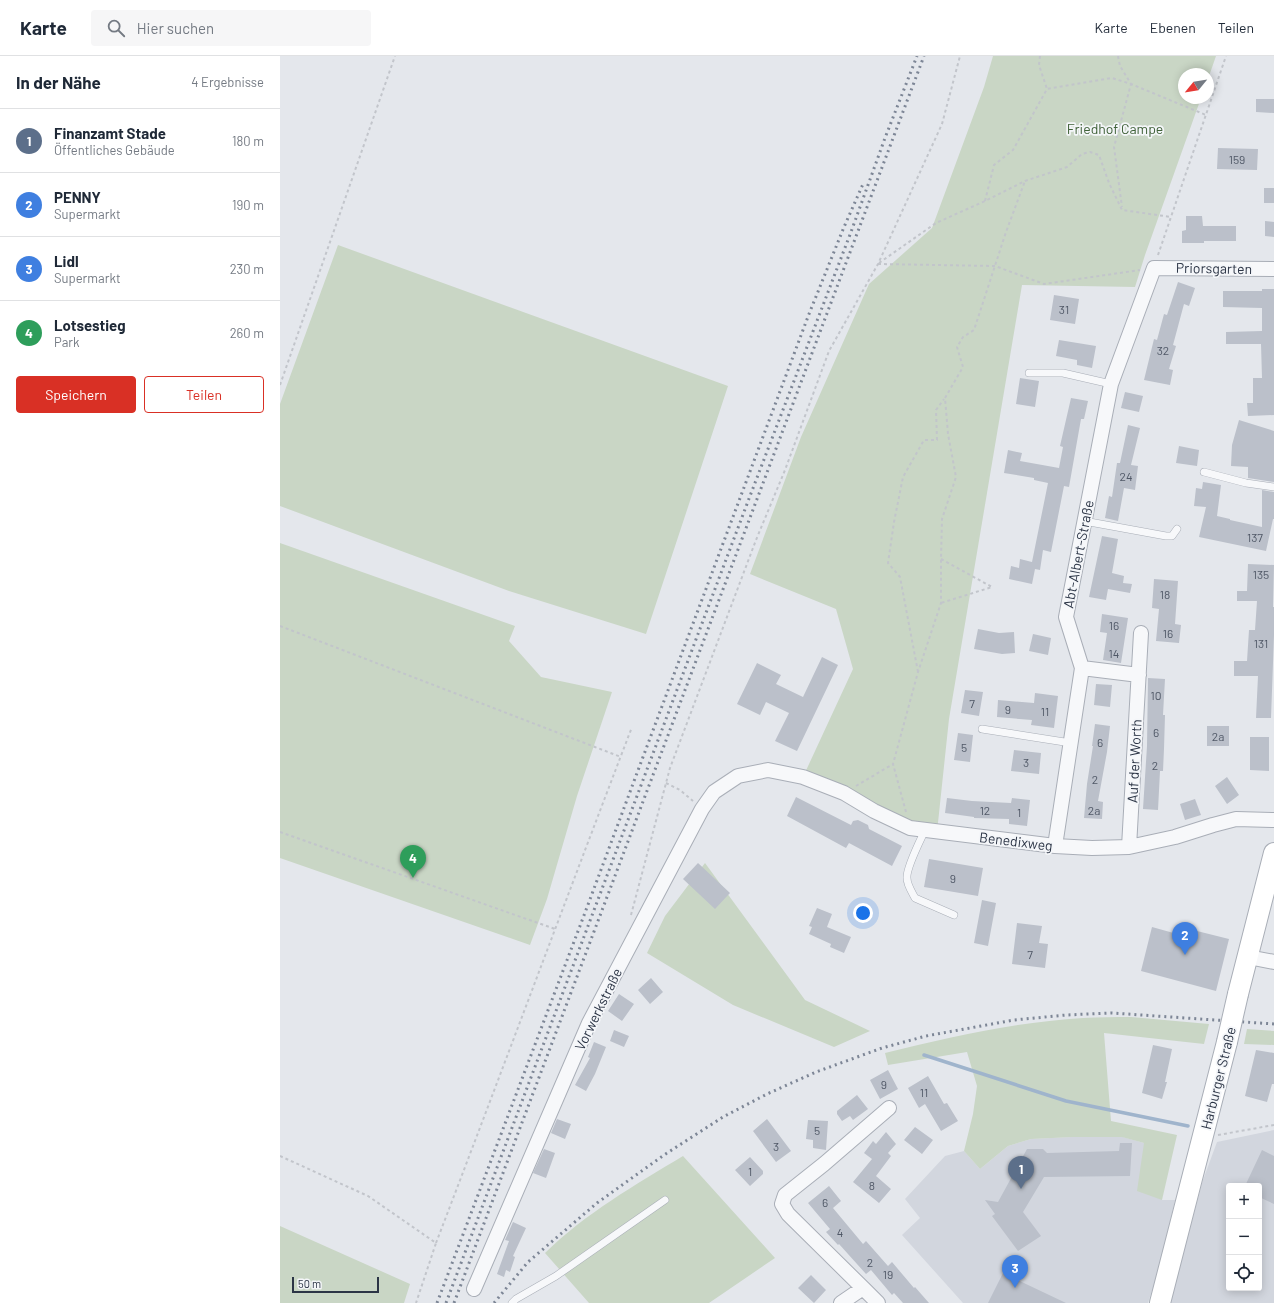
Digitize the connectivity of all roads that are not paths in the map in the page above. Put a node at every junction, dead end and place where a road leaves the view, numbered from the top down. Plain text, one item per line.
1 (1154, 268) joint
2 (1274, 269) edge
3 (1029, 372) dead end
4 (1111, 384) junction
5 (1204, 472) dead end
6 (1274, 487) edge
7 (1084, 521) junction
8 (1177, 529) dead end
9 (1141, 633) dead end
10 (1082, 668) junction
11 (1139, 675) junction
12 (982, 729) dead end
13 (1072, 743) junction
14 (768, 770) joint
15 (1274, 820) edge
16 (925, 830) junction
17 (1055, 846) junction
18 (1129, 847) junction
19 (1274, 853) edge
20 (954, 915) dead end
21 (1248, 957) junction
22 (1274, 962) edge
23 (889, 1108) dead end
24 (665, 1200) dead end
25 (863, 1288) junction
26 (474, 1289) dead end
27 (512, 1303) edge
28 (841, 1303) edge
29 (878, 1303) edge
30 (1160, 1303) edge

1 - 2 street, Priorsgarten
1 - 4 street, Abt-Albert-Straße
3 - 4 lane
4 - 7 street, Abt-Albert-Straße
5 - 6 lane
7 - 8 lane
7 - 10 street, Abt-Albert-Straße
9 - 11 street, Auf der Worth
10 - 11 street
10 - 13 street, Abt-Albert-Straße
11 - 18 street, Auf der Worth
12 - 13 lane
13 - 17 street, Abt-Albert-Straße
14 - 16 street, Benedixweg
14 - 26 street, Vorwerkstraße
15 - 18 street, Benedixweg
16 - 17 street, Benedixweg
16 - 20 lane
17 - 18 street, Benedixweg
19 - 21 main road, Harburger Straße
21 - 22 street
21 - 30 main road, Harburger Straße, bridge
23 - 25 street
24 - 27 lane
25 - 28 street
25 - 29 street

